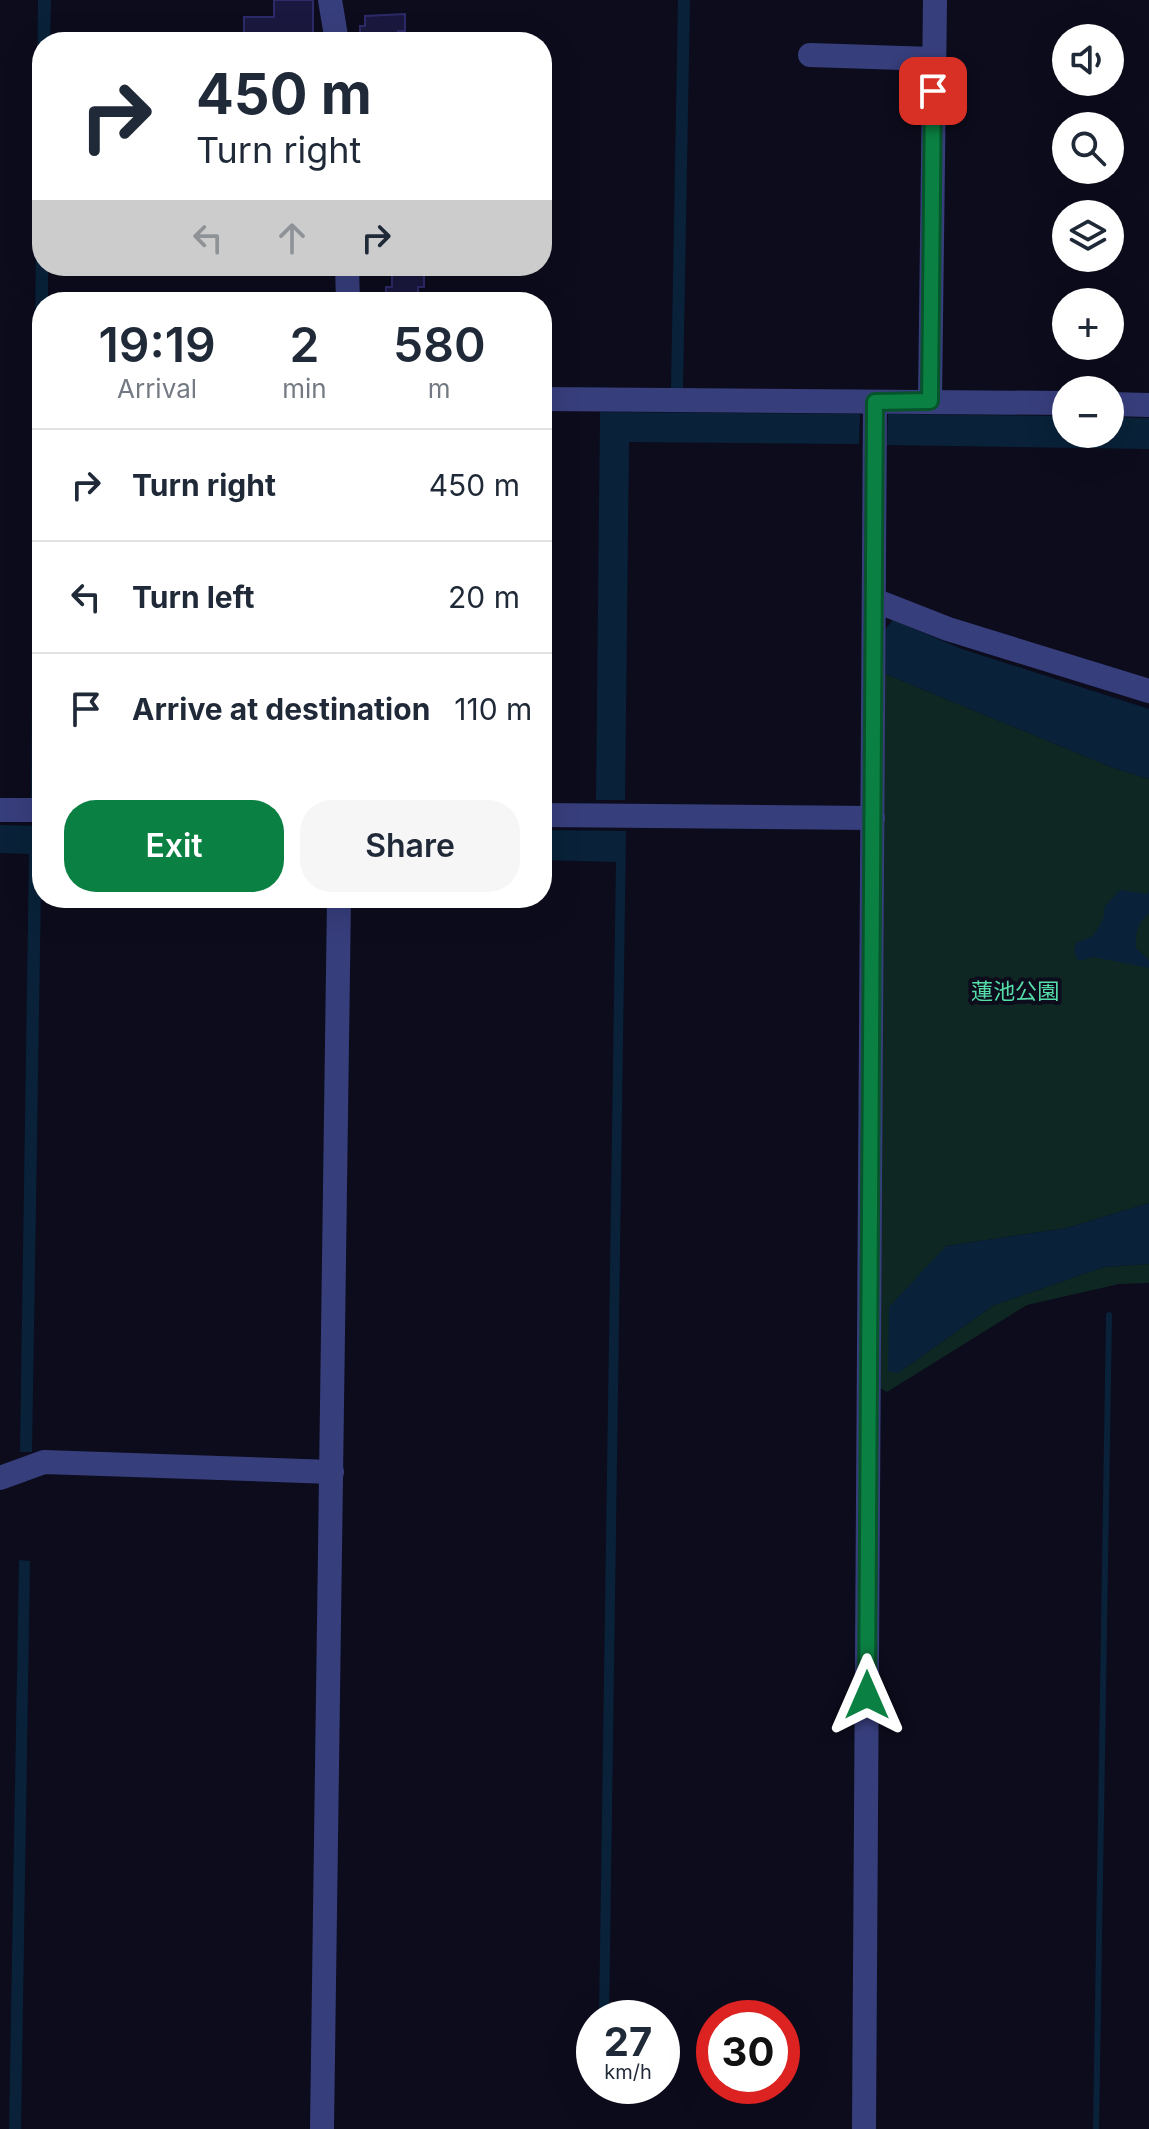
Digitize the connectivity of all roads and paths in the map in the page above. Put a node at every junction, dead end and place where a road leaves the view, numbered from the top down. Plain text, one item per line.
1 (330, 0) edge
2 (935, 0) edge
3 (335, 32) edge
4 (810, 55) dead end
5 (933, 59) junction
6 (552, 399) edge
7 (930, 401) junction
8 (875, 402) junction
9 (1052, 403) edge
10 (1124, 404) edge
11 (1149, 405) edge
12 (874, 600) junction
13 (1149, 691) edge
14 (0, 810) edge
15 (32, 810) edge
16 (552, 815) edge
17 (873, 818) junction
18 (339, 908) edge
19 (332, 1472) junction
20 (0, 1478) edge
21 (322, 2129) edge
22 (864, 2129) edge

1 - 3 street
2 - 5 street
4 - 5 street
5 - 7 street
6 - 8 street
7 - 8 street
7 - 9 street
8 - 12 street
10 - 11 street
12 - 13 street
12 - 17 street
14 - 15 street
16 - 17 street
17 - 22 street
18 - 19 street
19 - 20 street
19 - 21 street

